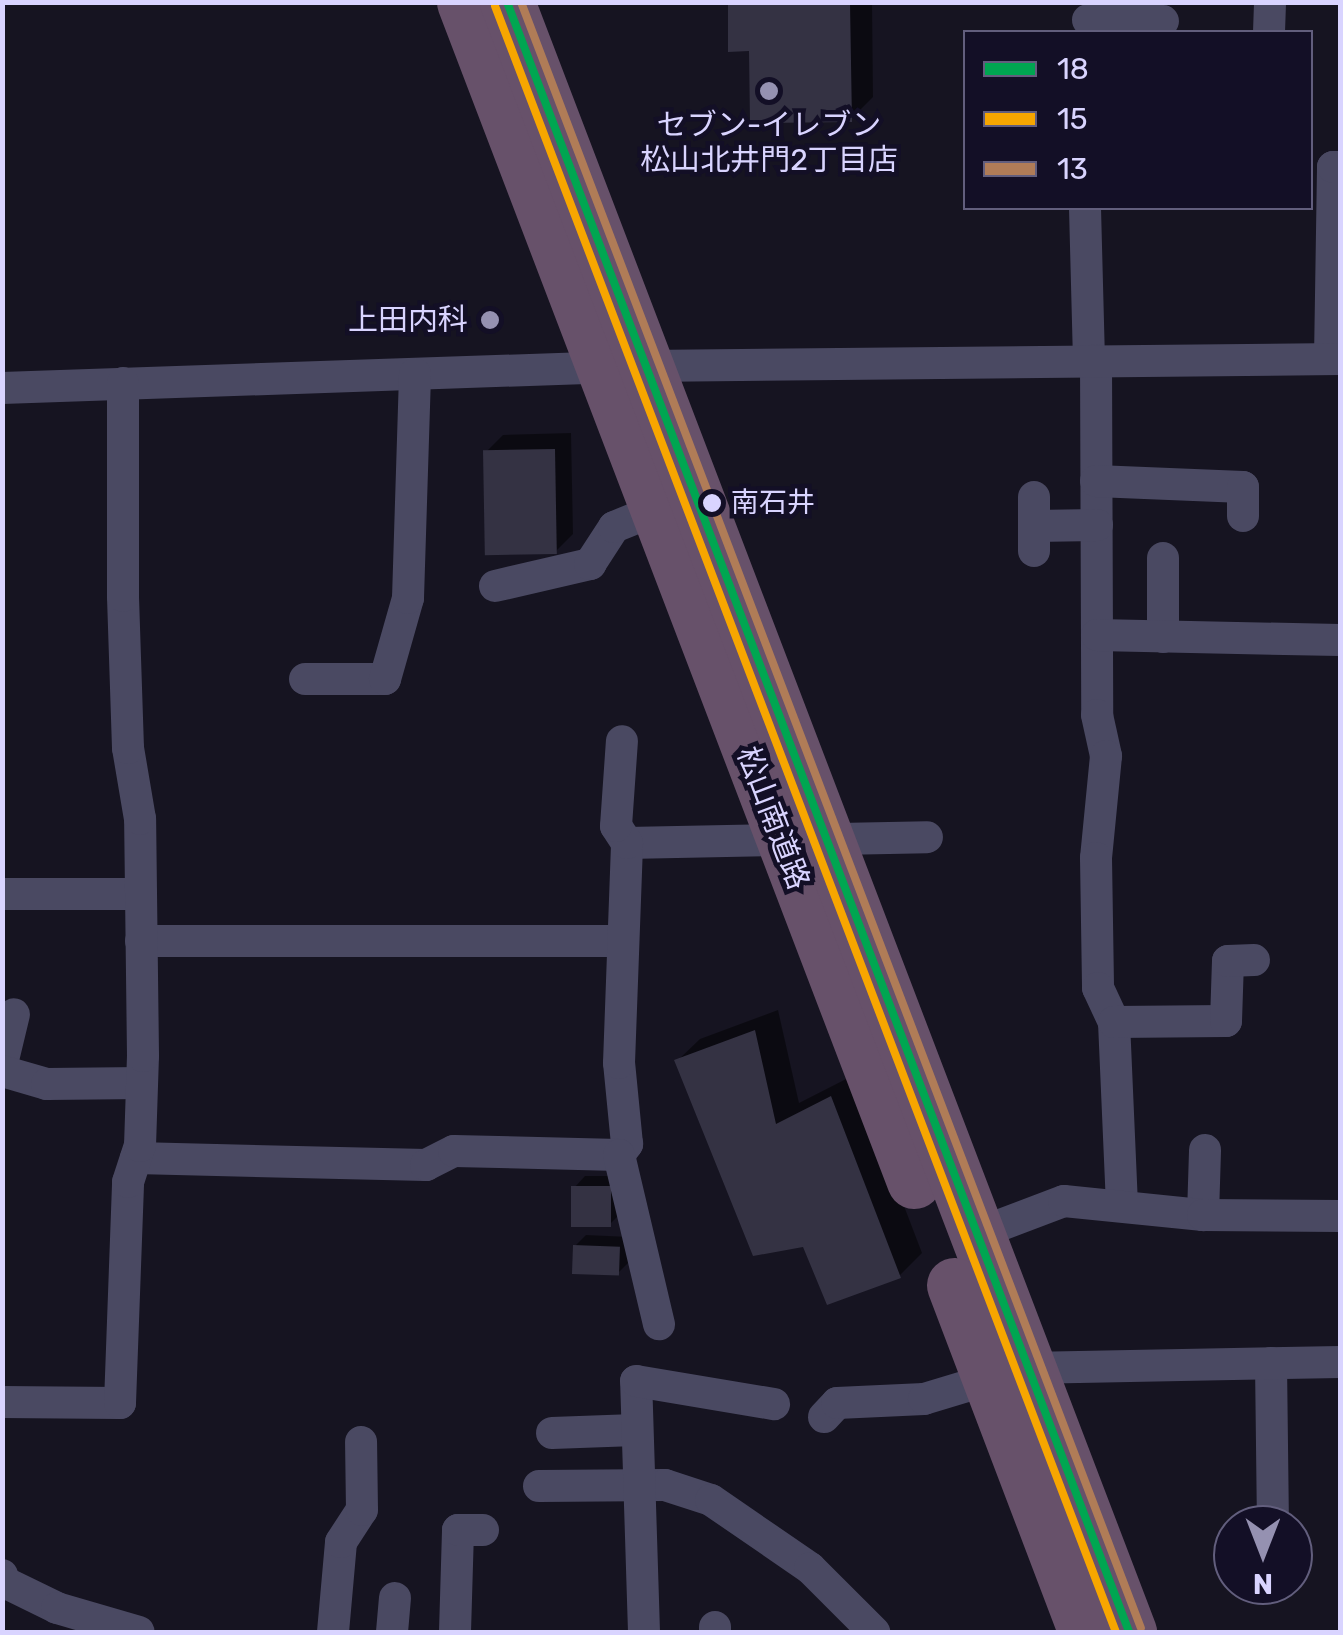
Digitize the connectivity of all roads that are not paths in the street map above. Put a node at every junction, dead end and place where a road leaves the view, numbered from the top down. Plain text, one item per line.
1 (464, 2) edge
2 (507, 2) edge
3 (1270, 2) edge
4 (1086, 18) edge
5 (1163, 21) dead end
6 (1269, 30) edge
7 (1340, 167) edge
8 (1085, 210) edge
9 (1335, 359) edge
10 (1093, 360) junction
11 (623, 367) junction
12 (415, 374) junction
13 (123, 383) junction
14 (2, 388) edge
15 (1096, 481) junction
16 (656, 510) junction
17 (1243, 516) dead end
18 (1034, 525) dead end
19 (1097, 525) junction
20 (1163, 558) dead end
21 (495, 586) dead end
22 (1097, 635) junction
23 (1163, 637) junction
24 (1340, 640) edge
25 (305, 678) dead end
26 (622, 741) dead end
27 (927, 837) dead end
28 (804, 841) junction
29 (626, 844) junction
30 (2, 894) edge
31 (141, 894) junction
32 (141, 941) junction
33 (623, 941) junction
34 (1254, 960) dead end
35 (14, 1014) dead end
36 (1114, 1022) junction
37 (2, 1068) edge
38 (142, 1083) junction
39 (1205, 1150) dead end
40 (619, 1155) junction
41 (136, 1158) junction
42 (1122, 1203) junction
43 (1203, 1215) junction
44 (1340, 1216) edge
45 (974, 1235) junction
46 (660, 1324) dead end
47 (1340, 1362) edge
48 (1271, 1363) junction
49 (1008, 1374) junction
50 (2, 1402) edge
51 (774, 1404) dead end
52 (824, 1417) dead end
53 (635, 1430) junction
54 (552, 1433) dead end
55 (361, 1442) dead end
56 (643, 1485) junction
57 (539, 1486) dead end
58 (1274, 1505) edge
59 (483, 1530) dead end
60 (3, 1580) edge
61 (396, 1598) dead end
62 (140, 1632) edge
63 (334, 1632) edge
64 (392, 1632) edge
65 (455, 1632) edge
66 (644, 1632) edge
67 (874, 1632) edge
68 (1086, 1632) edge
69 (1129, 1632) edge

1 - 11 highway, 松山南道路
2 - 11 highway, 松山南道路
3 - 6 street
4 - 5 street
7 - 9 street
8 - 10 street
9 - 10 street
10 - 11 street
10 - 15 street
11 - 12 street
11 - 16 highway, 松山南道路
11 - 28 highway, 松山南道路
12 - 13 street
12 - 25 street
13 - 14 street
13 - 31 street
15 - 17 street
15 - 19 street
16 - 21 street
16 - 28 highway, 松山南道路
18 - 19 street
19 - 22 street
20 - 23 street
22 - 23 street
22 - 36 street
23 - 24 street
26 - 29 street
27 - 28 street
28 - 29 street
28 - 45 highway, 松山南道路
28 - 49 highway, 松山南道路
29 - 33 street
30 - 31 street
31 - 32 street
32 - 33 street
32 - 38 street
33 - 40 street
34 - 36 street
35 - 37 street
36 - 42 street
37 - 38 street
38 - 41 street
39 - 43 street
40 - 41 street
40 - 46 street
41 - 50 street
42 - 43 street
42 - 45 street
43 - 44 street
45 - 49 highway, 松山南道路
47 - 48 street
48 - 49 street
48 - 58 street
49 - 52 street
49 - 68 highway, 松山南道路
49 - 69 highway, 松山南道路
51 - 53 street
53 - 54 street
53 - 56 street
55 - 63 street
56 - 57 street
56 - 66 street
56 - 67 street
59 - 65 street
60 - 62 street
61 - 64 street

